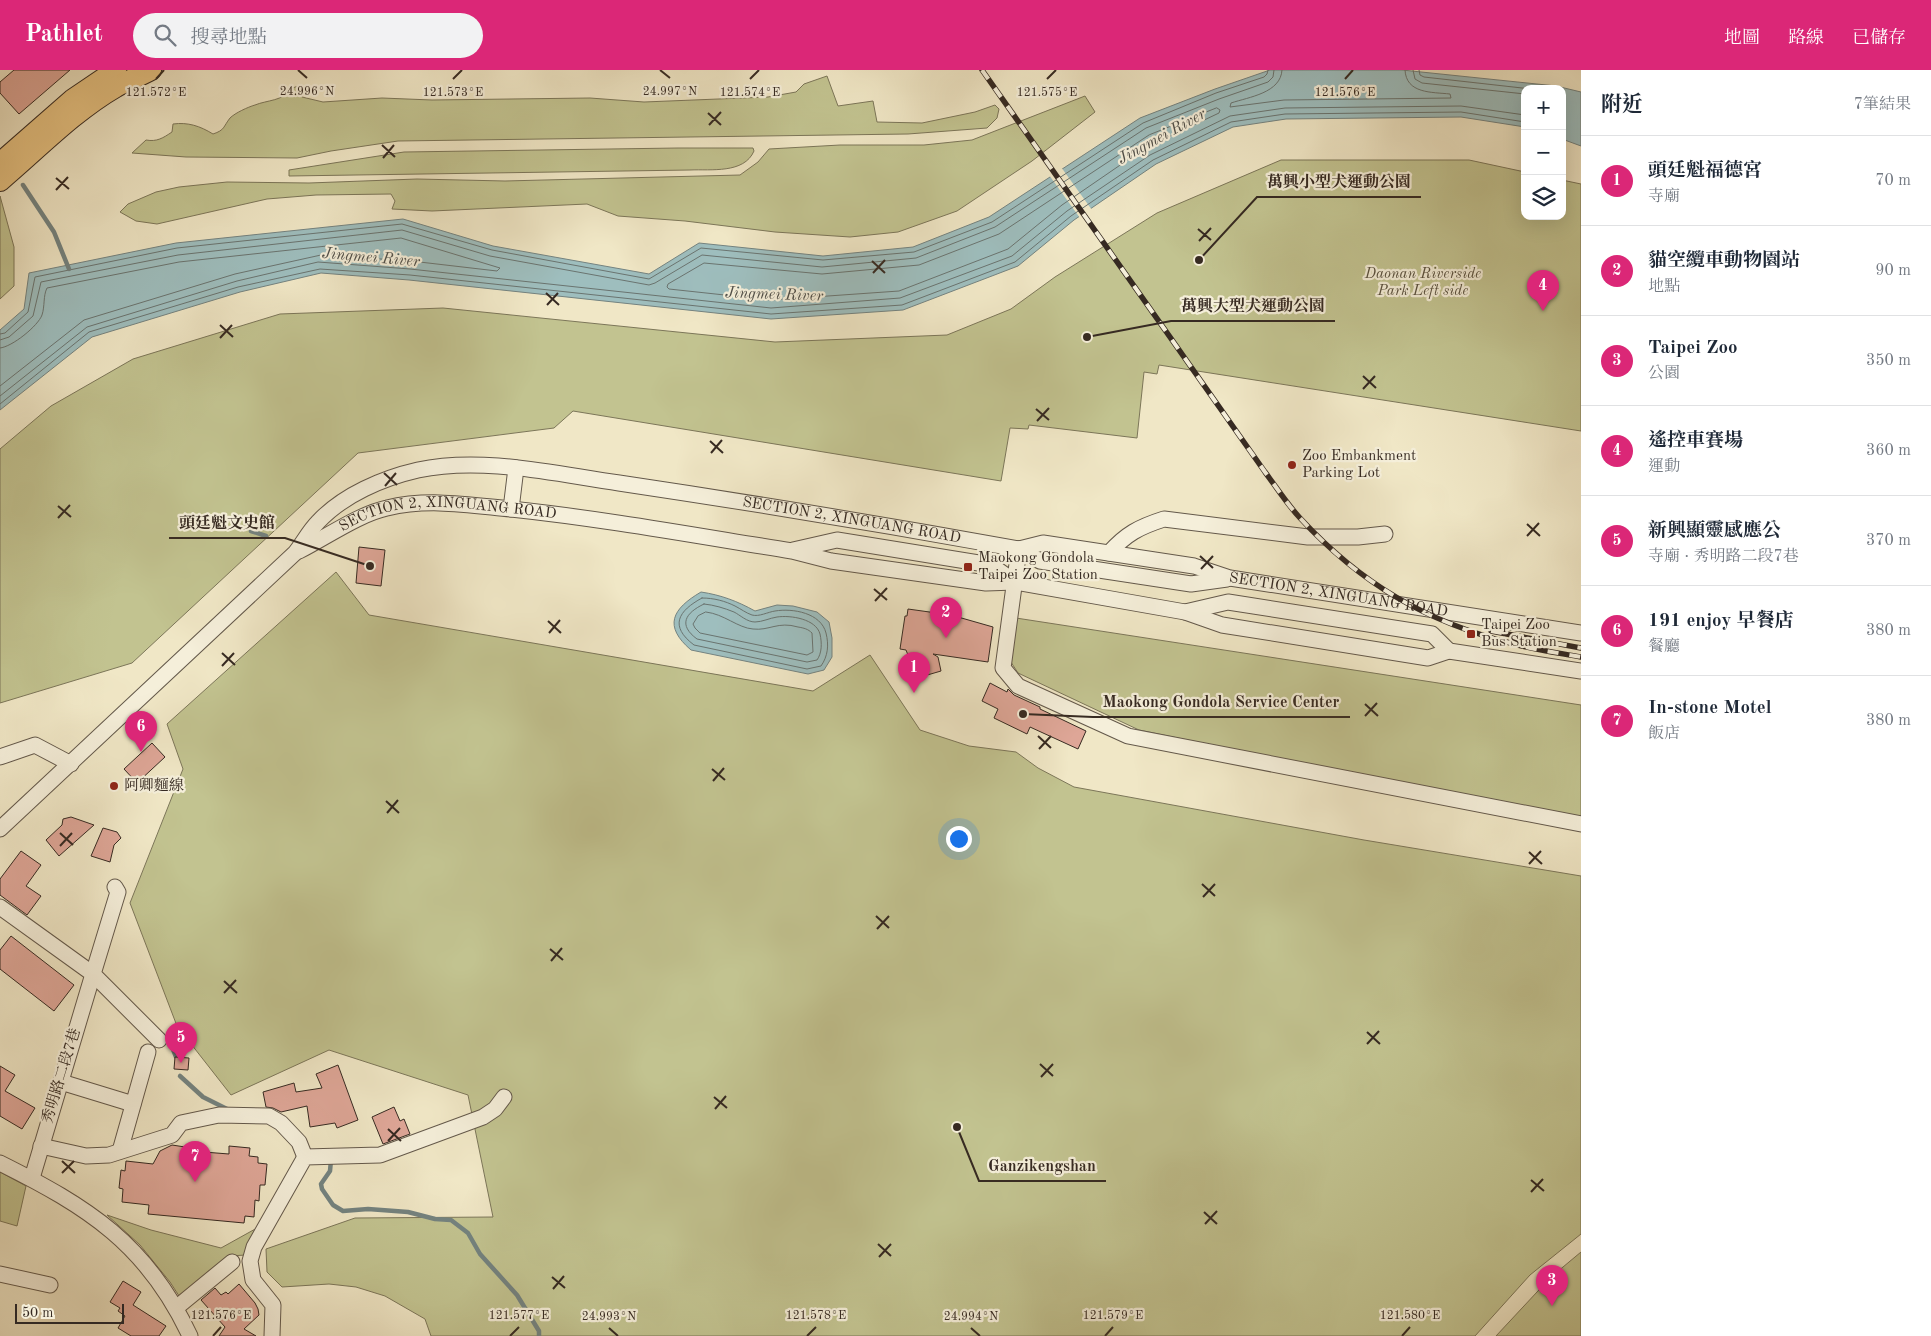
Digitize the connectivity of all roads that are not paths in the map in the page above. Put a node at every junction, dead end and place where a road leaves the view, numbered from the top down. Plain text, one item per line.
1 (116, 70) edge
2 (151, 70) edge
3 (4, 164) edge
4 (516, 468) junction
5 (511, 509) junction
6 (1385, 534) dead end
7 (1019, 549) junction
8 (792, 551) junction
9 (295, 553) junction
10 (1109, 553) junction
11 (1230, 578) junction
12 (1015, 582) junction
13 (1185, 612) junction
14 (1581, 633) edge
15 (1449, 651) junction
16 (1581, 671) edge
17 (0, 757) edge
18 (71, 764) junction
19 (1581, 824) edge
20 (0, 829) edge
21 (115, 887) dead end
22 (0, 907) edge
23 (93, 974) junction
24 (159, 1040) dead end
25 (148, 1052) dead end
26 (61, 1082) junction
27 (504, 1097) dead end
28 (133, 1104) junction
29 (41, 1146) junction
30 (120, 1151) junction
31 (305, 1157) junction
32 (0, 1163) edge
33 (32, 1178) junction
34 (232, 1262) dead end
35 (0, 1274) edge
36 (50, 1285) dead end
37 (176, 1308) junction
38 (190, 1336) edge
39 (272, 1336) edge

1 - 3 main road
2 - 3 main road
4 - 5 street
4 - 7 street, SECTION 2, XINGUANG ROAD
4 - 9 street, SECTION 2, XINGUANG ROAD
5 - 8 street, SECTION 2, XINGUANG ROAD
5 - 9 street, SECTION 2, XINGUANG ROAD
6 - 10 street
7 - 10 street, SECTION 2, XINGUANG ROAD
7 - 11 street
7 - 12 street
8 - 12 street, SECTION 2, XINGUANG ROAD
8 - 12 street
9 - 18 street, SECTION 2, XINGUANG ROAD
10 - 11 street, SECTION 2, XINGUANG ROAD
11 - 14 street, SECTION 2, XINGUANG ROAD
12 - 13 street, SECTION 2, XINGUANG ROAD
12 - 19 street
13 - 15 street, SECTION 2, XINGUANG ROAD
13 - 15 street
15 - 16 street, SECTION 2, XINGUANG ROAD
17 - 18 street
18 - 20 street, SECTION 2, XINGUANG ROAD
21 - 23 street, 秀明路二段7巷
22 - 23 street
23 - 24 street
23 - 26 street, 秀明路二段7巷
25 - 28 street
26 - 28 street
26 - 29 street, 秀明路二段7巷
27 - 31 street
28 - 30 street
29 - 30 street
29 - 33 street, 秀明路二段7巷
30 - 31 street
31 - 39 street
32 - 33 street
33 - 37 street
34 - 37 street
35 - 36 street
37 - 38 street

